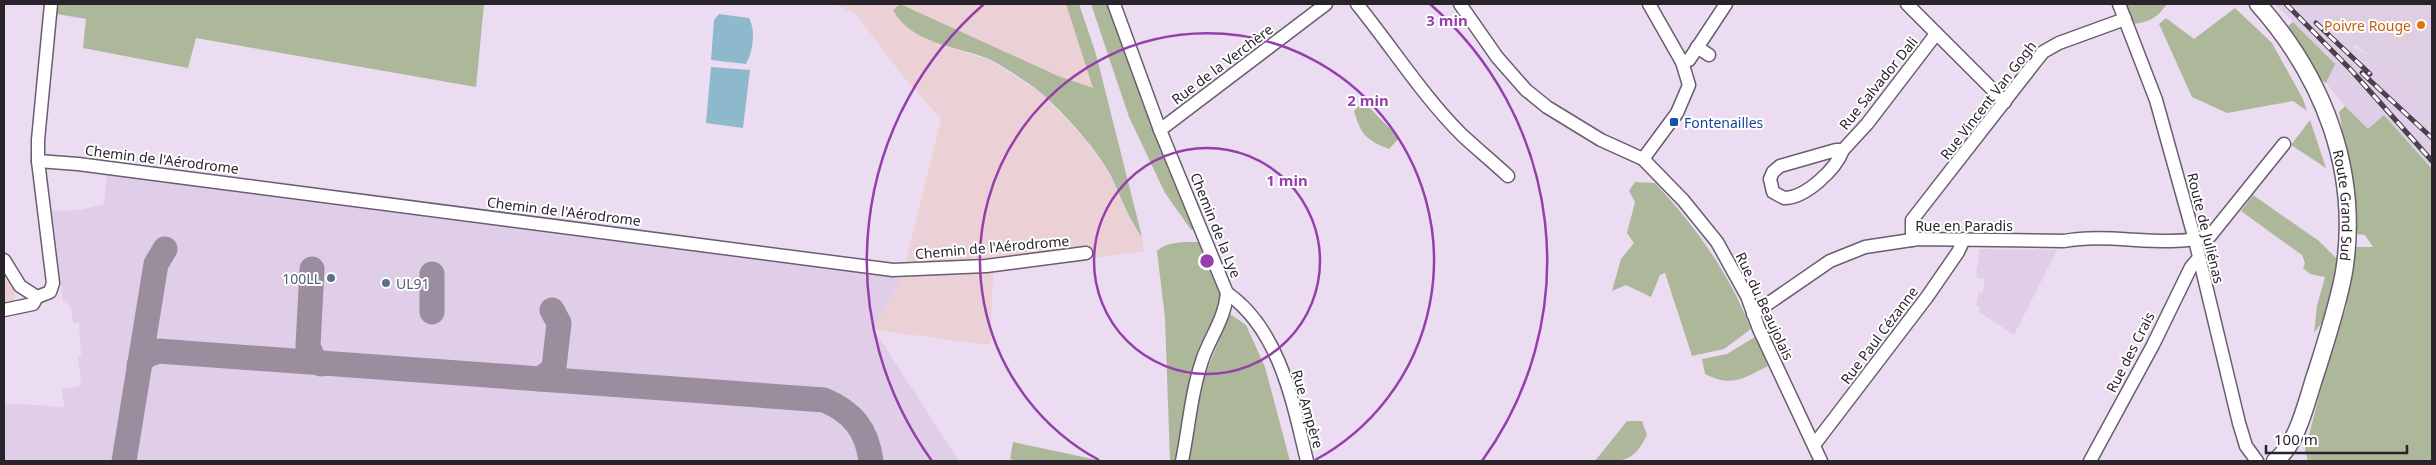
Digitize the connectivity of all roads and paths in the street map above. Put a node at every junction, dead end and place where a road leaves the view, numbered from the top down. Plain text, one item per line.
1 (52, 4) edge
2 (1114, 4) edge
3 (1326, 4) edge
4 (1356, 4) edge
5 (1460, 4) edge
6 (1649, 4) edge
7 (1726, 4) edge
8 (1907, 4) edge
9 (2119, 4) edge
10 (2258, 4) edge
11 (2125, 18) junction
12 (1936, 34) junction
13 (1697, 47) junction
14 (1709, 55) dead end
15 (1682, 62) junction
16 (2005, 102) junction
17 (1160, 130) junction
18 (2284, 144) dead end
19 (1843, 150) junction
20 (1643, 159) junction
21 (38, 161) junction
22 (1508, 176) dead end
23 (1912, 240) junction
24 (1964, 240) junction
25 (2195, 240) junction
26 (1086, 253) dead end
27 (2199, 258) junction
28 (4, 260) edge
29 (1227, 293) junction
30 (37, 297) junction
31 (4, 310) edge
32 (1753, 314) junction
33 (2300, 424) junction
34 (1814, 445) junction
35 (1182, 461) edge
36 (1307, 461) edge
37 (1821, 461) edge
38 (2090, 461) edge
39 (2257, 461) edge
40 (2275, 461) edge
41 (2295, 461) edge

1 - 21 street
2 - 17 street, Chemin de la Lye
3 - 17 street, Rue de la Verchère
4 - 22 street
5 - 20 street, Rue du Beaujolais
6 - 15 street
7 - 13 street
8 - 12 street
9 - 11 street, Route de Juliénas
10 - 33 main road, Route Grand Sud
11 - 16 street, Rue Vincent Van Gogh
11 - 25 street, Route de Juliénas
12 - 16 street
12 - 19 street, Rue Salvador Dali
13 - 14 street
13 - 15 street
15 - 20 street
16 - 23 street, Rue Vincent Van Gogh
17 - 29 street, Chemin de la Lye
18 - 25 street
19 - 19 street, Rue Salvador Dali
20 - 32 street, Rue du Beaujolais
21 - 26 street, Chemin de l'Aérodrome
21 - 30 street
23 - 24 street, Rue en Paradis
23 - 32 street, Rue en Paradis
24 - 25 street, Rue en Paradis
24 - 34 street, Rue Paul Cézanne
25 - 27 street, Route de Juliénas
27 - 38 street, Rue des Crais
27 - 39 street, Route de Juliénas
28 - 30 street
29 - 35 street, Chemin de la Lye
29 - 36 street, Rue Ampère
30 - 31 street
32 - 34 street, Rue du Beaujolais
33 - 40 main road, Route Grand Sud
33 - 41 main road, Route Grand Sud
34 - 37 street, Rue du Beaujolais

